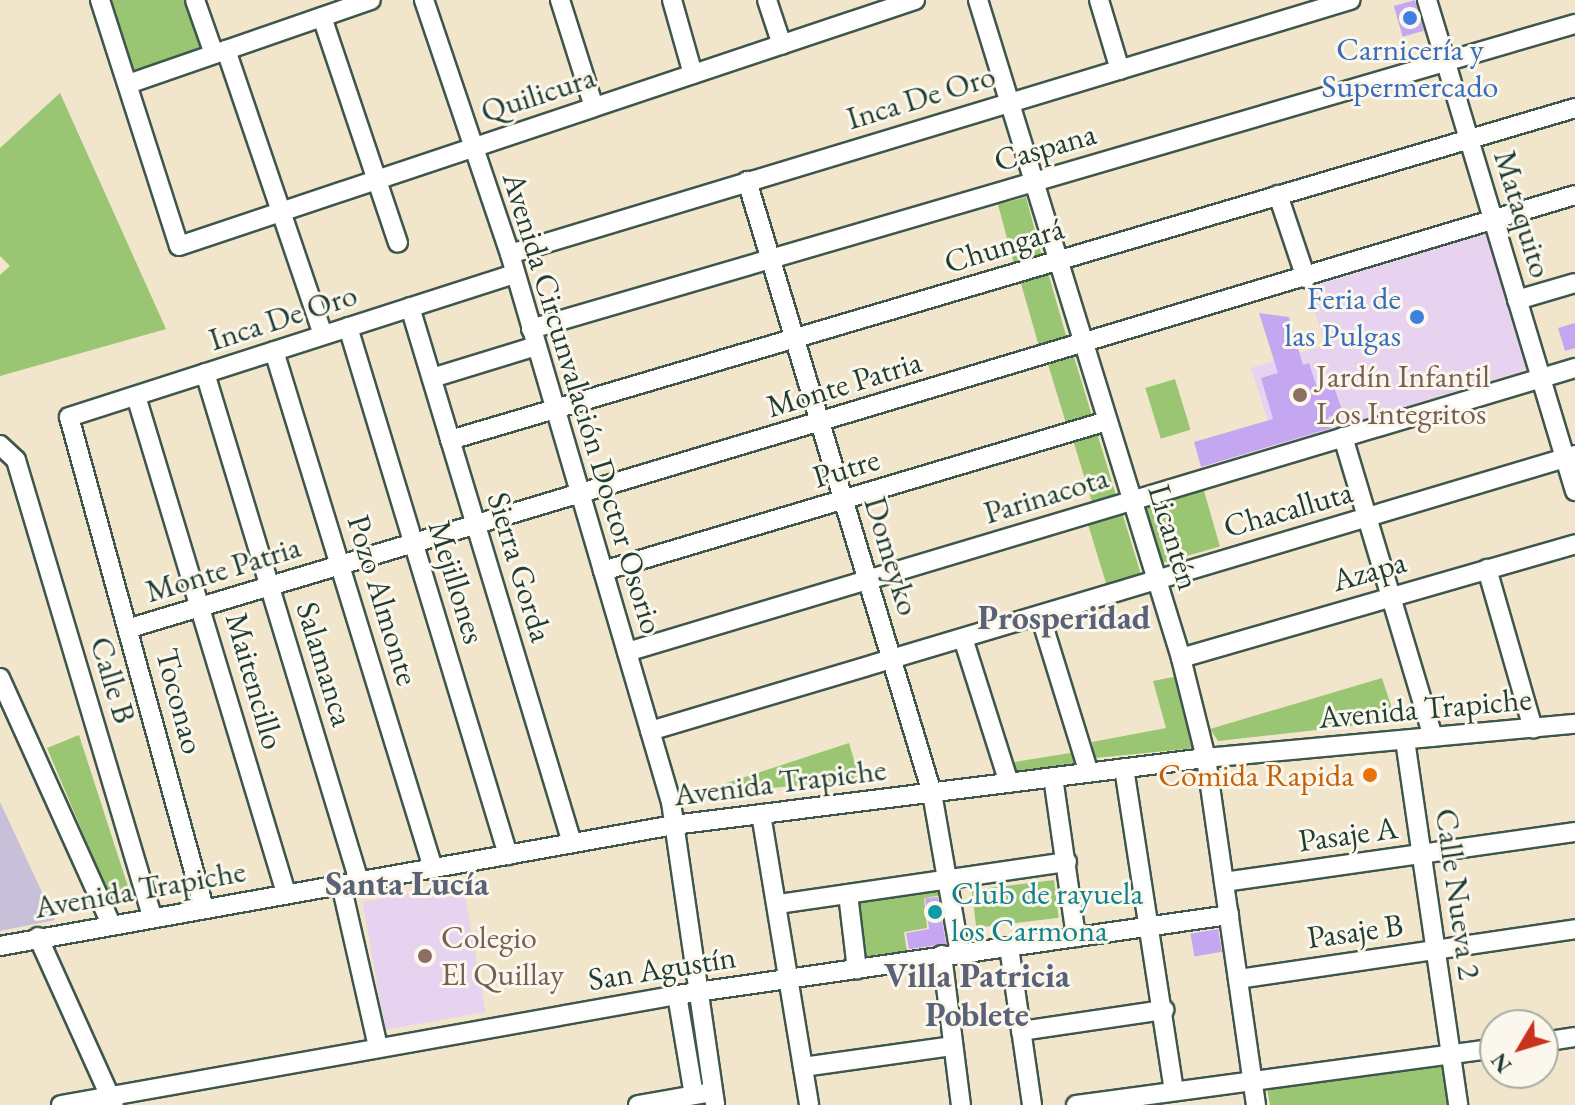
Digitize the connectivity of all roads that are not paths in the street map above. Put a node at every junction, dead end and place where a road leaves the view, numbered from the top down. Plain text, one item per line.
1 (100, 0) edge
2 (195, 0) edge
3 (371, 0) edge
4 (424, 0) edge
5 (560, 0) edge
6 (672, 0) edge
7 (767, 0) edge
8 (915, 0) edge
9 (978, 0) edge
10 (1099, 0) edge
11 (1350, 0) edge
12 (1427, 0) edge
13 (1319, 4) edge
14 (322, 17) junction
15 (1575, 24) edge
16 (782, 45) junction
17 (220, 52) junction
18 (1445, 62) junction
19 (1120, 70) junction
20 (693, 74) junction
21 (128, 84) junction
22 (1009, 101) junction
23 (594, 107) junction
24 (1575, 108) edge
25 (1469, 138) junction
26 (474, 147) junction
27 (377, 180) junction
28 (747, 181) junction
29 (1034, 182) junction
30 (1278, 195) junction
31 (1575, 195) edge
32 (281, 212) junction
33 (1493, 219) junction
34 (398, 243) dead end
35 (510, 254) junction
36 (771, 259) junction
37 (1058, 260) junction
38 (515, 274) junction
39 (1306, 278) junction
40 (1575, 283) edge
41 (1517, 300) junction
42 (410, 307) junction
43 (348, 327) junction
44 (323, 335) junction
45 (534, 337) junction
46 (795, 339) junction
47 (1083, 344) junction
48 (274, 351) junction
49 (1575, 368) edge
50 (205, 373) junction
51 (432, 378) junction
52 (1541, 378) junction
53 (136, 396) junction
54 (555, 410) junction
55 (69, 417) joint
56 (1107, 421) junction
57 (820, 423) junction
58 (1343, 437) junction
59 (450, 440) junction
60 (0, 445) edge
61 (1570, 457) edge
62 (1575, 491) edge
63 (580, 494) junction
64 (844, 500) junction
65 (1131, 501) junction
66 (1367, 517) junction
67 (476, 525) junction
68 (414, 544) junction
69 (1575, 544) edge
70 (342, 565) junction
71 (1487, 569) junction
72 (603, 571) junction
73 (1155, 579) junction
74 (868, 580) junction
75 (270, 586) junction
76 (1391, 596) junction
77 (202, 606) junction
78 (1040, 615) junction
79 (130, 628) junction
80 (963, 638) junction
81 (627, 652) junction
82 (1181, 658) junction
83 (892, 659) junction
84 (0, 678) edge
85 (1575, 724) edge
86 (1533, 728) junction
87 (650, 731) junction
88 (1433, 737) junction
89 (1405, 740) junction
90 (1206, 758) junction
91 (1124, 768) junction
92 (1089, 773) junction
93 (1053, 777) junction
94 (1009, 783) junction
95 (932, 793) junction
96 (761, 814) junction
97 (674, 825) junction
98 (1575, 832) edge
99 (572, 843) junction
100 (1422, 854) junction
101 (508, 855) junction
102 (1067, 862) junction
103 (433, 868) junction
104 (947, 879) junction
105 (350, 882) junction
106 (1224, 882) junction
107 (286, 893) junction
108 (848, 894) junction
109 (778, 904) junction
110 (204, 908) junction
111 (1229, 915) junction
112 (152, 917) junction
113 (111, 924) junction
114 (1149, 926) junction
115 (1575, 929) edge
116 (38, 937) junction
117 (1076, 937) junction
118 (0, 946) edge
119 (1009, 947) junction
120 (1436, 950) junction
121 (951, 954) junction
122 (857, 969) junction
123 (791, 978) junction
124 (1238, 979) junction
125 (687, 994) junction
126 (1164, 1010) junction
127 (1021, 1031) junction
128 (952, 1046) junction
129 (378, 1047) junction
130 (1479, 1050) edge
131 (1451, 1054) junction
132 (803, 1067) junction
133 (1252, 1078) junction
134 (1174, 1090) junction
135 (707, 1097) edge
136 (112, 1100) edge
137 (1145, 1100) edge
138 (61, 1105) edge
139 (638, 1105) edge
140 (809, 1105) edge
141 (961, 1105) edge
142 (1032, 1105) edge
143 (1076, 1105) edge
144 (1256, 1105) edge
145 (1458, 1105) edge

1 - 21 street
2 - 17 street
3 - 14 street
4 - 26 street, Avenida Circunvalación Doctor Osorio
5 - 23 street
6 - 20 street
7 - 16 street
8 - 16 street, Quilicura
9 - 22 street, Licantén
10 - 19 street
11 - 13 street, Inca De Oro
12 - 18 street, Mataquito
13 - 19 street, Inca De Oro
14 - 17 street
14 - 27 street
15 - 18 street, Caspana
16 - 20 street, Quilicura
17 - 21 street
17 - 32 street
18 - 25 street, Mataquito
18 - 29 street, Caspana
19 - 22 street, Inca De Oro
20 - 23 street, Quilicura
21 - 32 street, Quilicura
22 - 28 street, Inca De Oro
22 - 29 street, Licantén
23 - 26 street, Quilicura
24 - 25 street, Chungará
25 - 30 street, Chungará
25 - 33 street, Mataquito
26 - 27 street, Quilicura
26 - 35 street, Avenida Circunvalación Doctor Osorio
27 - 32 street, Quilicura
27 - 34 street
28 - 35 street, Inca De Oro
28 - 36 street, Domeyko
29 - 36 street, Caspana
29 - 37 street, Licantén
30 - 37 street, Chungará
30 - 39 street
31 - 33 street, Monte Patria
32 - 44 street
33 - 39 street, Monte Patria
33 - 41 street, Mataquito
35 - 38 street, Avenida Circunvalación Doctor Osorio
36 - 45 street, Caspana
36 - 46 street, Domeyko
37 - 46 street, Chungará
37 - 47 street, Licantén
38 - 42 street, Inca De Oro
38 - 45 street, Avenida Circunvalación Doctor Osorio
39 - 47 street, Monte Patria
40 - 41 street
41 - 52 street, Mataquito
42 - 43 street, Inca De Oro
42 - 51 street, Sierra Gorda
43 - 44 street, Inca De Oro
43 - 68 street, Mejillones
44 - 48 street, Inca De Oro
45 - 51 street, Caspana
45 - 54 street, Avenida Circunvalación Doctor Osorio
46 - 54 street, Chungará
46 - 57 street, Domeyko
47 - 56 street, Licantén
47 - 57 street, Monte Patria
48 - 50 street, Inca De Oro
48 - 70 street, Pozo Almonte
49 - 52 street, Parinacota
50 - 53 street, Inca De Oro
50 - 75 street, Salamanca
51 - 59 street, Sierra Gorda
52 - 58 street, Parinacota
52 - 61 street, Mataquito
53 - 55 street, Inca De Oro
53 - 77 street, Maitencillo
54 - 59 street, Chungará
54 - 63 street, Avenida Circunvalación Doctor Osorio
55 - 79 street, Toconao
56 - 64 street, Putre
56 - 65 street, Licantén
57 - 63 street, Monte Patria
57 - 64 street, Domeyko
58 - 65 street, Parinacota
58 - 66 street
59 - 67 street, Sierra Gorda
60 - 112 street, Calle B
61 - 62 street, Mataquito
61 - 66 street, Chacalluta
63 - 67 street, Monte Patria
63 - 72 street, Avenida Circunvalación Doctor Osorio
64 - 72 street, Putre
64 - 74 street, Domeyko
65 - 73 street, Licantén
65 - 74 street, Parinacota
66 - 73 street, Chacalluta
66 - 76 street
67 - 68 street, Monte Patria
67 - 99 street, Sierra Gorda
68 - 70 street, Monte Patria
68 - 101 street, Mejillones
69 - 71 street, Azapa
70 - 75 street, Monte Patria
70 - 103 street, Pozo Almonte
71 - 76 street, Azapa
71 - 86 street
72 - 81 street, Avenida Circunvalación Doctor Osorio
73 - 78 street, Chacalluta
73 - 82 street, Licantén
74 - 81 street, Parinacota
74 - 83 street, Domeyko
75 - 77 street, Monte Patria
75 - 105 street, Salamanca
76 - 82 street, Azapa
76 - 88 street
77 - 79 street, Monte Patria
77 - 107 street, Maitencillo
78 - 80 street, Chacalluta
78 - 92 street
79 - 110 street, Toconao
80 - 83 street, Chacalluta
80 - 94 street
81 - 87 street, Avenida Circunvalación Doctor Osorio
82 - 90 street, Licantén
83 - 87 street, Chacalluta
83 - 95 street, Domeyko
84 - 113 street
85 - 86 street, Avenida Trapiche
86 - 88 street, Avenida Trapiche
87 - 97 street, Avenida Circunvalación Doctor Osorio
88 - 89 street, Avenida Trapiche
89 - 90 street, Avenida Trapiche
89 - 100 street, Calle Nueva 2
90 - 91 street, Avenida Trapiche
90 - 106 street, Licantén
91 - 92 street, Avenida Trapiche
91 - 114 street
92 - 93 street, Avenida Trapiche
93 - 94 street, Avenida Trapiche
93 - 102 street
94 - 95 street, Avenida Trapiche
95 - 96 street, Avenida Trapiche
95 - 104 street, Domeyko
96 - 97 street, Avenida Trapiche
96 - 109 street
97 - 99 street, Avenida Trapiche
97 - 125 street, Avenida Circunvalación Doctor Osorio
98 - 100 street, Pasaje A
99 - 101 street, Avenida Trapiche
100 - 106 street, Pasaje A
100 - 120 street, Calle Nueva 2
101 - 103 street, Avenida Trapiche
102 - 104 street
102 - 117 street
103 - 105 street, Avenida Trapiche
104 - 108 street
104 - 121 street, Domeyko
105 - 107 street, Avenida Trapiche
105 - 129 street, Salamanca
106 - 111 street, Licantén
107 - 110 street, Avenida Trapiche
108 - 109 street
108 - 122 street
109 - 123 street
110 - 112 street, Avenida Trapiche
111 - 114 street, San Agustín
111 - 124 street, Licantén
112 - 113 street, Avenida Trapiche
113 - 116 street, Avenida Trapiche
114 - 117 street, San Agustín
114 - 126 street
115 - 120 street, Pasaje B
116 - 118 street, Avenida Trapiche
116 - 136 street
117 - 119 street, San Agustín
119 - 121 street, San Agustín
119 - 127 street
120 - 124 street, Pasaje B
120 - 131 street, Calle Nueva 2
121 - 122 street, San Agustín
121 - 128 street, Domeyko
122 - 123 street, San Agustín
123 - 125 street, San Agustín
123 - 132 street
124 - 133 street, Licantén
125 - 129 street, San Agustín
125 - 135 street, Avenida Circunvalación Doctor Osorio
126 - 127 street
126 - 134 street
127 - 142 street
128 - 132 street
128 - 141 street, Domeyko
129 - 136 street, San Agustín
130 - 131 street
131 - 133 street
131 - 145 street, Calle Nueva 2
132 - 140 street
133 - 134 street
133 - 144 street, Licantén
134 - 137 street
135 - 139 street
136 - 138 street, San Agustín
137 - 143 street

